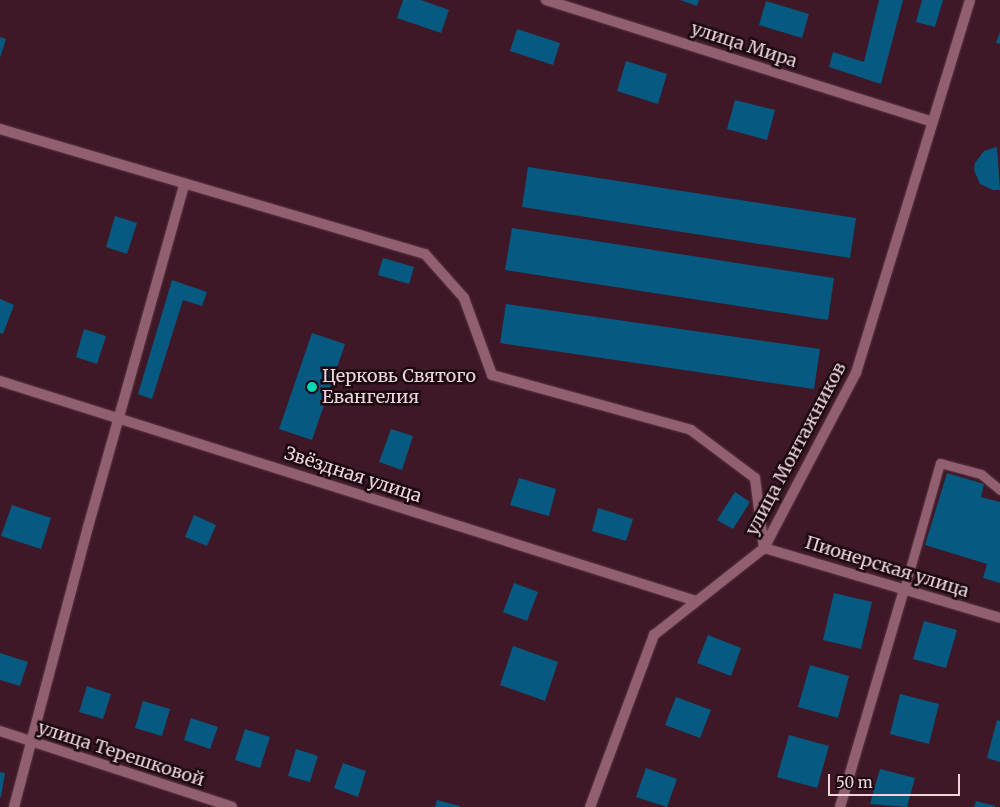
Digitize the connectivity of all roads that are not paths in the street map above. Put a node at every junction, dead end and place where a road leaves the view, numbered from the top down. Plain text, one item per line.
1 (546, 0) edge
2 (970, 0) edge
3 (932, 122) junction
4 (0, 129) edge
5 (185, 183) junction
6 (0, 381) edge
7 (119, 418) junction
8 (1000, 490) edge
9 (764, 548) junction
10 (904, 590) junction
11 (696, 601) junction
12 (1000, 618) edge
13 (0, 731) edge
14 (31, 742) junction
15 (14, 807) edge
16 (232, 807) edge
17 (590, 807) edge
18 (840, 807) edge

1 - 3 street, улица Мира
2 - 3 street, улица Монтажников
3 - 9 street, улица Монтажников
4 - 5 street
5 - 7 street
5 - 9 street
6 - 7 street, Звёздная улица
7 - 11 street, Звёздная улица
7 - 14 street
8 - 10 lane
9 - 10 street, Пионерская улица
9 - 11 street, улица Монтажников
10 - 12 street, Пионерская улица
10 - 18 street
11 - 17 street, улица Монтажников
13 - 14 street, улица Терешковой
14 - 15 street
14 - 16 street, улица Терешковой

